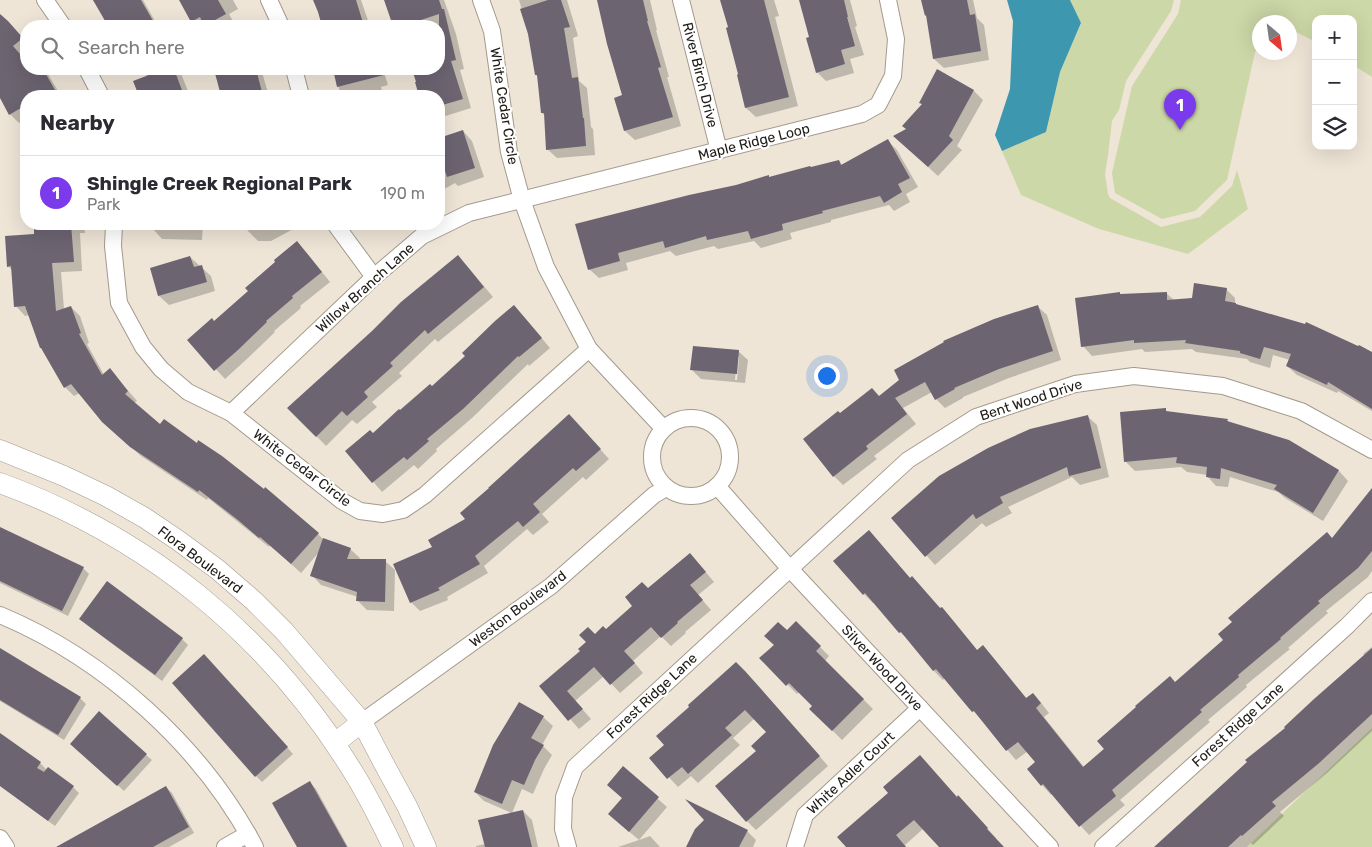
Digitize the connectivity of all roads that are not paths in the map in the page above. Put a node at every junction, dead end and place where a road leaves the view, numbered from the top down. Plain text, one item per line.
1 (45, 0) edge
2 (269, 0) edge
3 (481, 0) edge
4 (681, 0) edge
5 (888, 0) edge
6 (59, 20) edge
7 (277, 20) edge
8 (90, 75) edge
9 (296, 75) edge
10 (98, 90) edge
11 (299, 90) edge
12 (719, 151) junction
13 (522, 200) junction
14 (445, 225) edge
15 (114, 230) edge
16 (339, 230) edge
17 (434, 230) edge
18 (374, 277) junction
19 (589, 349) junction
20 (231, 413) junction
21 (664, 429) junction
22 (0, 450) edge
23 (1372, 450) edge
24 (0, 483) edge
25 (717, 486) junction
26 (666, 488) junction
27 (790, 569) junction
28 (1372, 601) edge
29 (0, 615) edge
30 (920, 708) junction
31 (362, 722) junction
32 (335, 743) junction
33 (0, 838) edge
34 (251, 840) edge
35 (6, 847) edge
36 (225, 847) edge
37 (393, 847) edge
38 (426, 847) edge
39 (568, 847) edge
40 (795, 847) edge
41 (1050, 847) edge
42 (1103, 847) edge

1 - 6 street
2 - 7 street
3 - 13 street, White Cedar Circle
4 - 12 street, River Birch Drive
5 - 12 street, Maple Ridge Loop
8 - 10 street
9 - 11 street
12 - 13 street, Maple Ridge Loop
13 - 14 street, Willow Branch Lane
13 - 19 street, White Cedar Circle
15 - 20 street, White Cedar Circle
16 - 18 street
17 - 18 street, Willow Branch Lane
18 - 20 street, Willow Branch Lane
19 - 20 street, White Cedar Circle
19 - 21 street, White Cedar Circle
21 - 25 street
21 - 26 street
22 - 31 street, Flora Boulevard
23 - 27 street, Bent Wood Drive
24 - 32 street, Flora Boulevard
25 - 26 street
25 - 27 street, Silver Wood Drive
26 - 31 street, Weston Boulevard
27 - 30 street, Silver Wood Drive
27 - 39 street, Forest Ridge Lane
28 - 42 street, Forest Ridge Lane
29 - 34 street
30 - 40 street, White Adler Court
30 - 41 street, Silver Wood Drive
31 - 32 street
31 - 38 street, Flora Boulevard
32 - 37 street, Flora Boulevard
33 - 35 street
34 - 36 street

